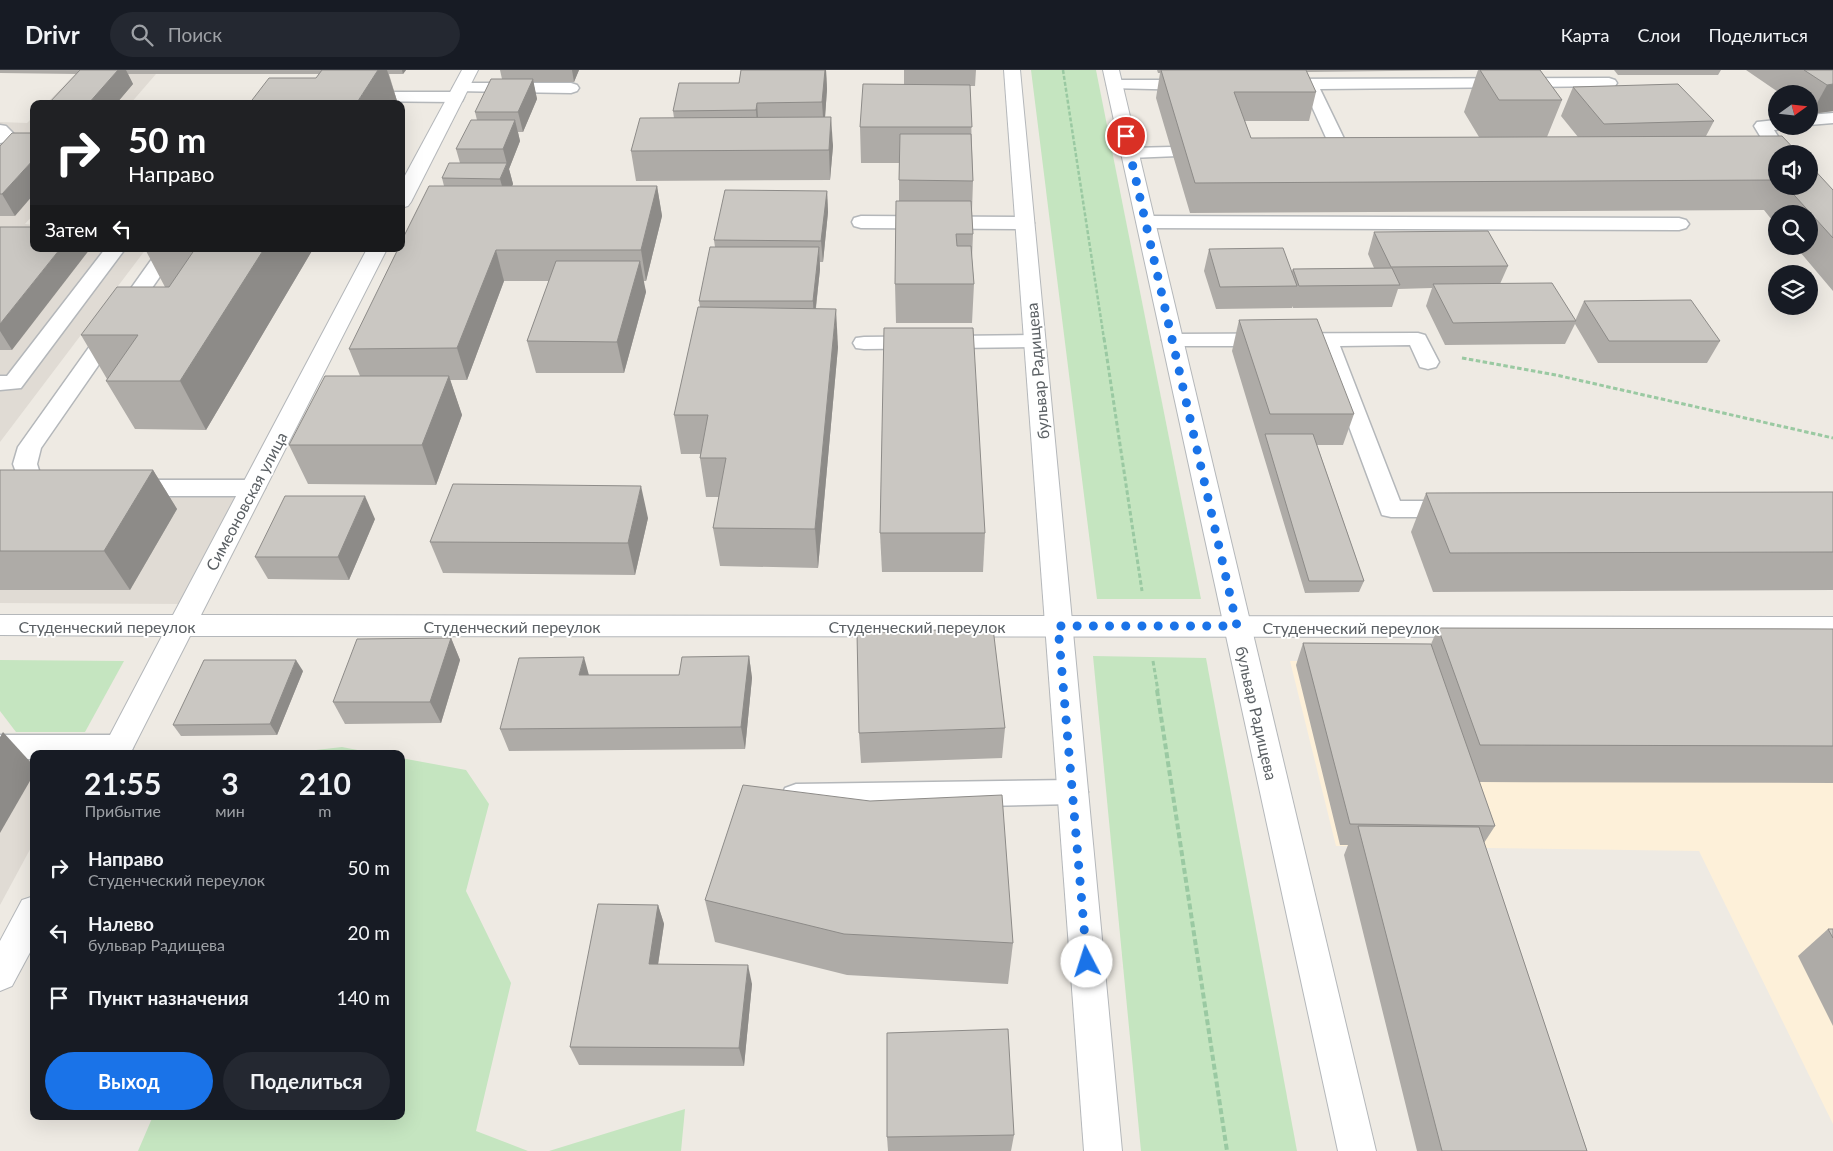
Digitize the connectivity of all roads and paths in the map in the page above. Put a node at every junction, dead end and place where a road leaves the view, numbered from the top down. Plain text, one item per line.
1 (470, 70) edge
2 (1012, 70) edge
3 (1113, 78) edge
4 (1609, 83) dead end
5 (1260, 84) edge
6 (1310, 84) junction
7 (1210, 85) edge
8 (571, 88) dead end
9 (458, 92) junction
10 (340, 97) edge
11 (1833, 118) edge
12 (1818, 119) edge
13 (1768, 125) edge
14 (0, 130) edge
15 (0, 138) edge
16 (1770, 145) edge
17 (1322, 151) edge
18 (1340, 151) junction
19 (1360, 151) edge
20 (1172, 152) dead end
21 (1130, 153) junction
22 (405, 194) edge
23 (861, 222) dead end
24 (1146, 222) junction
25 (1024, 223) junction
26 (1679, 224) dead end
27 (113, 252) edge
28 (167, 252) edge
29 (375, 252) edge
30 (1173, 340) junction
31 (1327, 340) junction
32 (1034, 341) junction
33 (864, 343) dead end
34 (1426, 356) joint
35 (0, 383) edge
36 (1833, 438) edge
37 (70, 488) edge
38 (108, 488) edge
39 (253, 488) junction
40 (1479, 509) edge
41 (0, 626) edge
42 (182, 626) junction
43 (1058, 626) junction
44 (1237, 626) junction
45 (1833, 627) edge
46 (0, 747) edge
47 (117, 750) edge
48 (1073, 792) junction
49 (768, 797) edge
50 (30, 918) edge
51 (4, 961) edge
52 (1103, 1151) edge
53 (1357, 1151) edge

1 - 9 street
2 - 25 street, бульвар Радищева
3 - 7 lane
3 - 21 street, бульвар Радищева
4 - 6 lane
5 - 6 lane
6 - 18 lane
8 - 9 lane
9 - 10 lane
9 - 22 street
11 - 12 lane
13 - 16 lane
14 - 15 lane
17 - 18 lane
18 - 19 lane
20 - 21 lane
21 - 24 street, бульвар Радищева
23 - 25 lane
24 - 26 lane
24 - 30 street, бульвар Радищева
25 - 32 street, бульвар Радищева
27 - 35 lane
28 - 37 lane
29 - 39 street, Симеоновская улица
30 - 31 lane
30 - 44 street, бульвар Радищева
31 - 34 lane
31 - 40 lane
32 - 33 lane
32 - 43 street, бульвар Радищева
34 - 36 path
38 - 39 lane
39 - 42 street, Симеоновская улица
41 - 42 street, Студенческий переулок
42 - 43 street, Студенческий переулок
42 - 47 street, Симеоновская улица
43 - 44 street, Студенческий переулок
43 - 48 street, бульвар Радищева
44 - 45 street, Студенческий переулок
44 - 53 street, бульвар Радищева
46 - 47 lane
48 - 49 lane
48 - 52 street, бульвар Радищева
50 - 51 street

